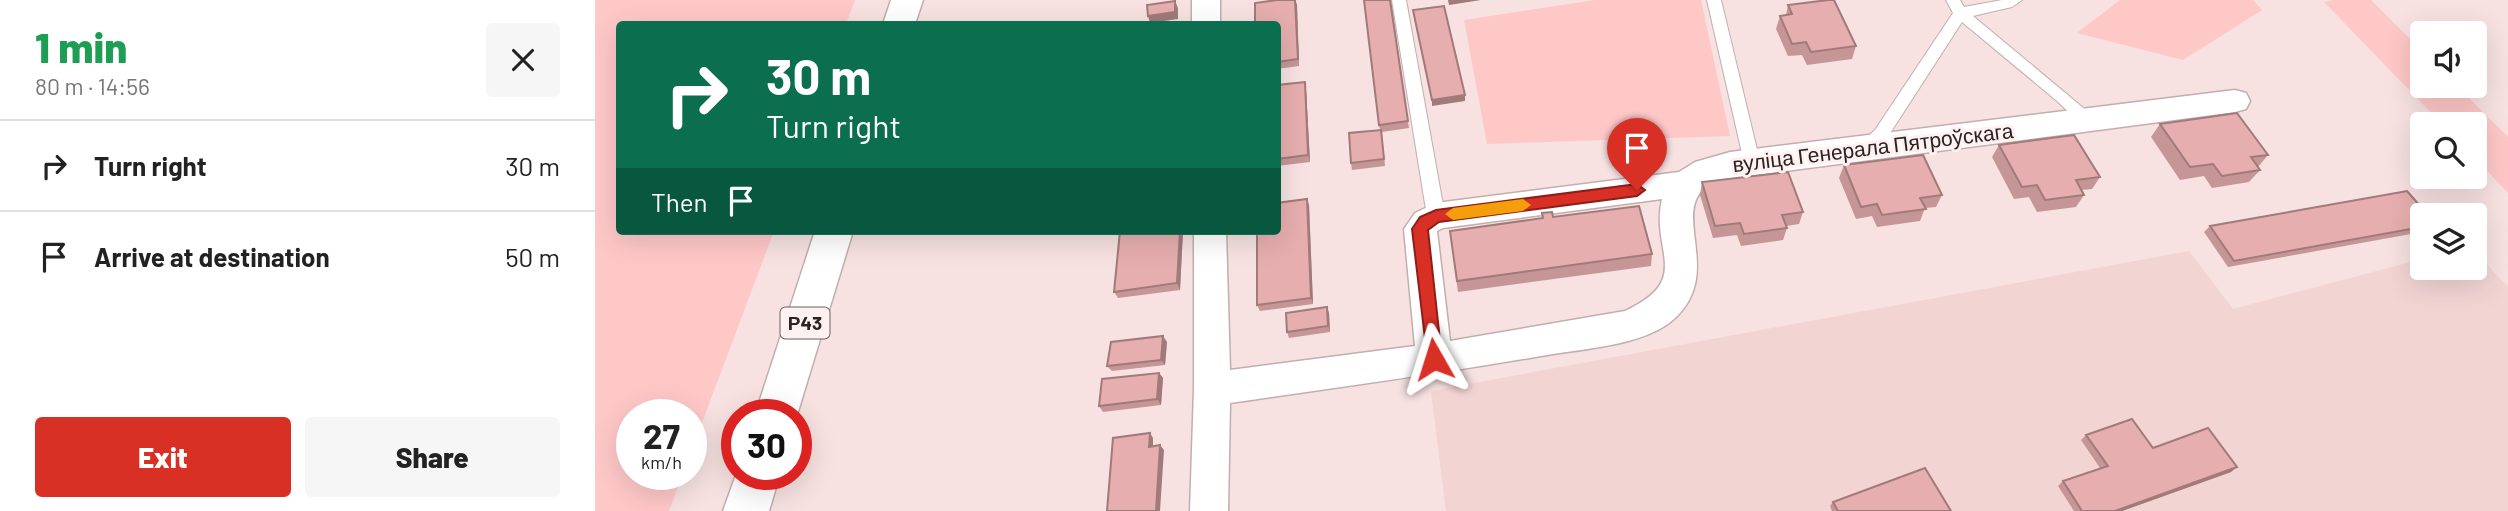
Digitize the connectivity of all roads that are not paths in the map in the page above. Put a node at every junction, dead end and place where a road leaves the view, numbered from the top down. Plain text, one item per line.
1 (907, 0) edge
2 (1206, 0) edge
3 (1399, 0) edge
4 (1714, 0) edge
5 (2015, 0) edge
6 (1956, 6) edge
7 (900, 21) edge
8 (1206, 21) edge
9 (2235, 101) dead end
10 (2087, 120) junction
11 (1862, 149) junction
12 (1752, 162) junction
13 (1686, 183) junction
14 (1436, 216) junction
15 (833, 235) edge
16 (1210, 235) edge
17 (1434, 359) junction
18 (1212, 389) junction
19 (781, 399) edge
20 (753, 490) edge
21 (746, 511) edge
22 (1209, 511) edge

1 - 7 main road
2 - 8 street
3 - 14 lane
4 - 12 lane
5 - 6 lane
6 - 10 lane
6 - 11 lane
9 - 10 street, вуліца Генерала Пятроўскага
10 - 11 street, вуліца Генерала Пятроўскага
11 - 12 street, вуліца Генерала Пятроўскага
12 - 13 street, вуліца Генерала Пятроўскага
13 - 14 street, вуліца Генерала Пятроўскага
13 - 17 street
14 - 17 street
15 - 19 main road, Р43
16 - 18 street
17 - 18 street
18 - 22 street
20 - 21 main road

